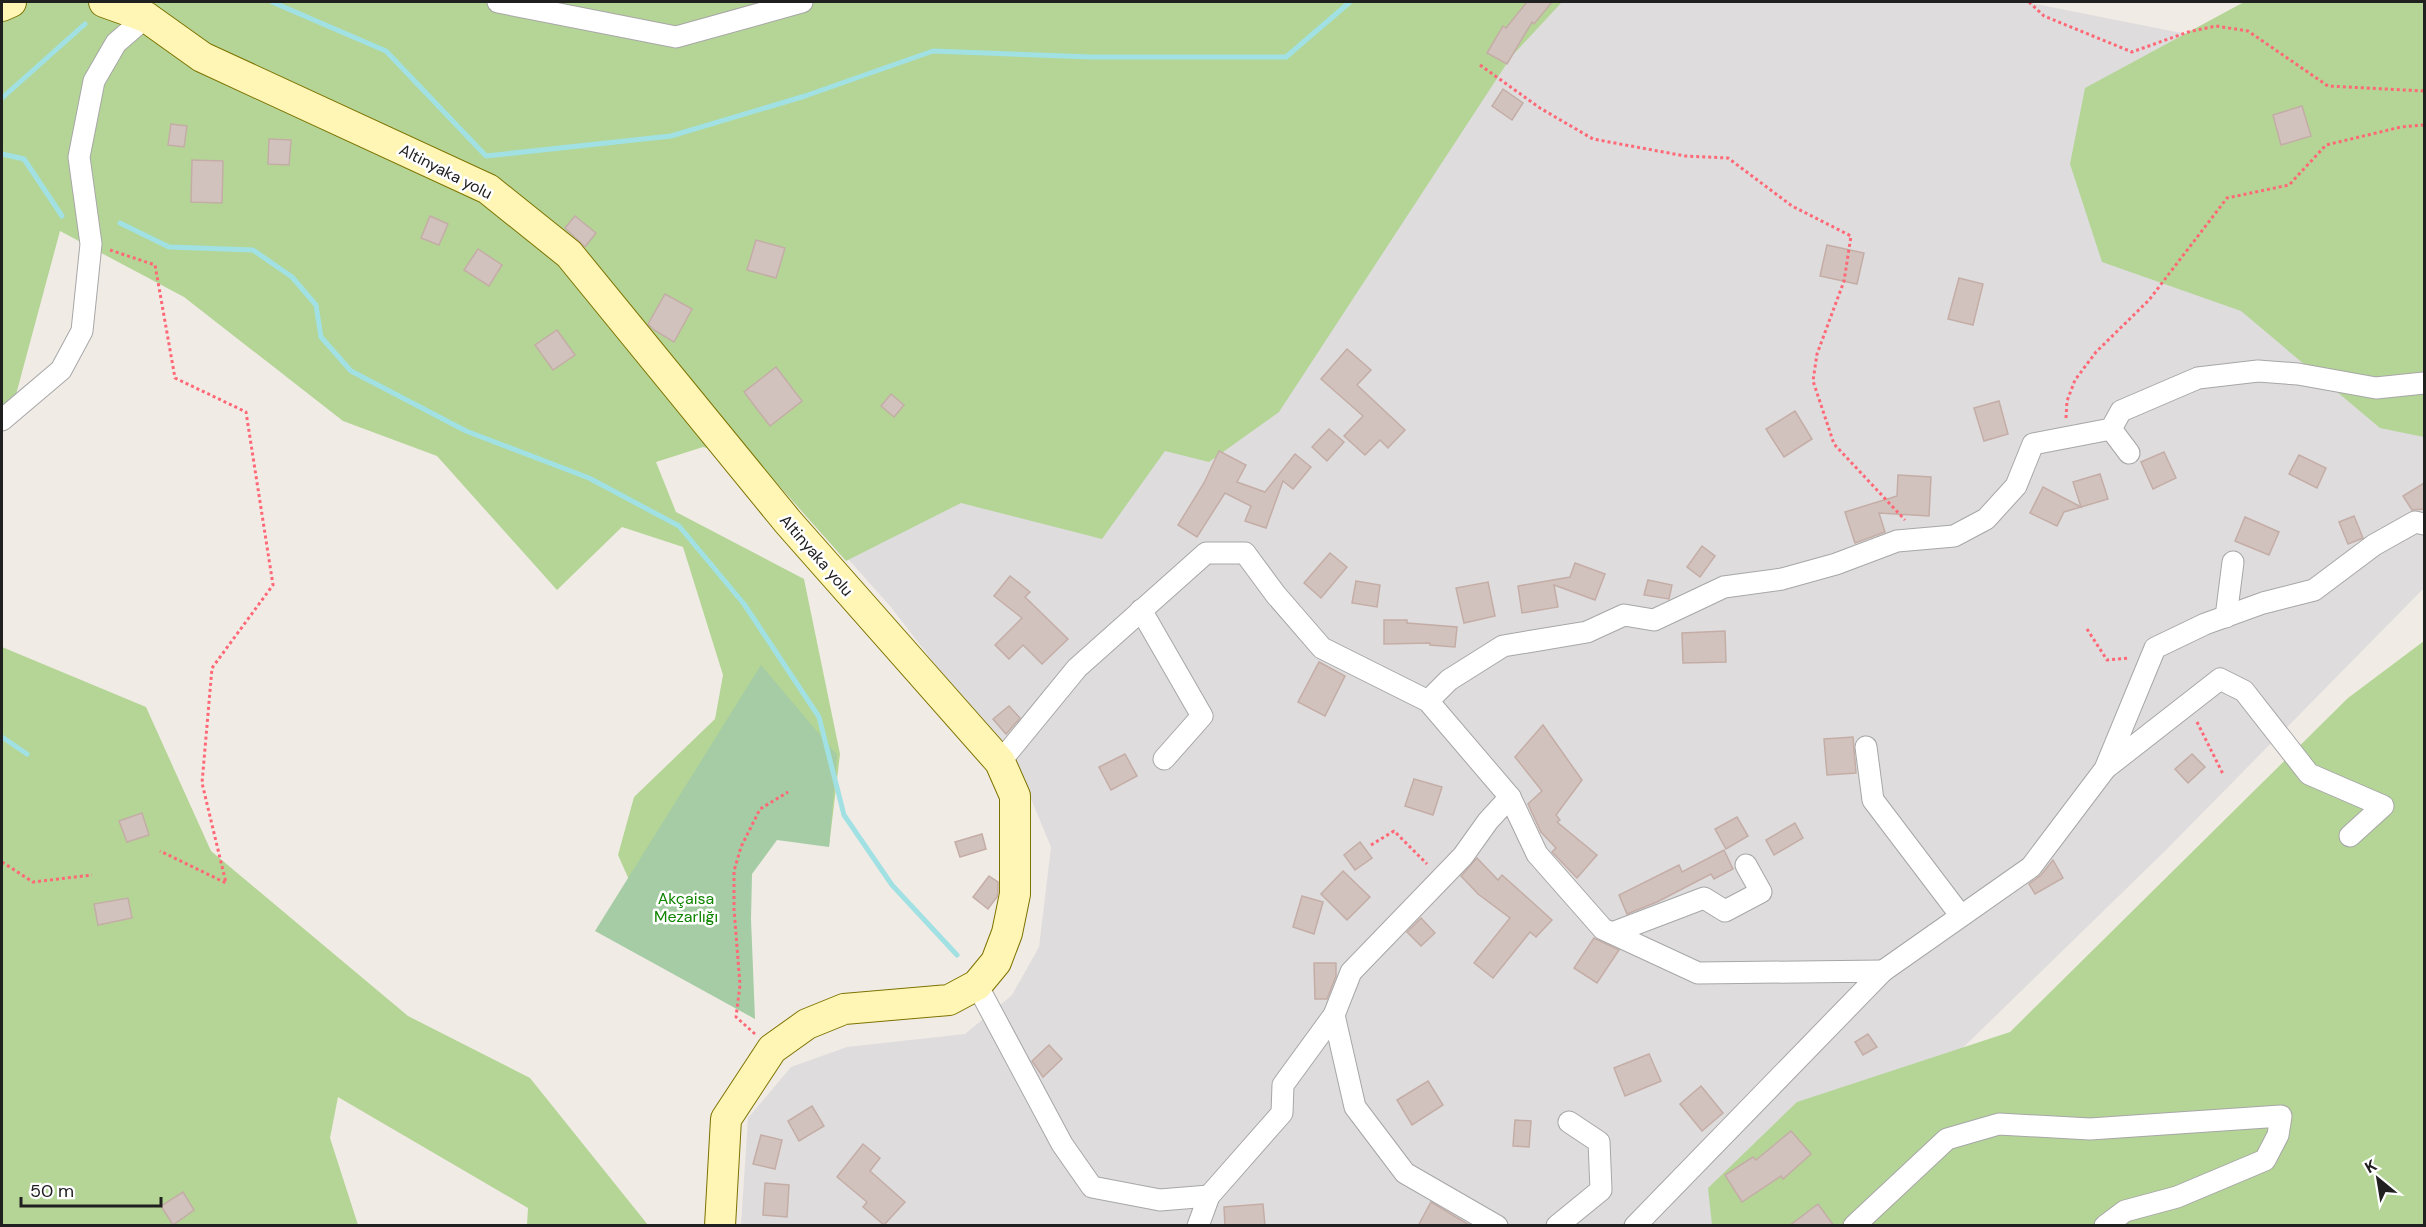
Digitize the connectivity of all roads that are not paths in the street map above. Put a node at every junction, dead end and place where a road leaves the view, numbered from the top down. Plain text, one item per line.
1 (11, 2) edge
2 (104, 2) edge
3 (498, 2) edge
4 (802, 2) edge
5 (2, 6) edge
6 (146, 17) junction
7 (2424, 383) edge
8 (2, 420) edge
9 (2111, 429) junction
10 (2129, 453) dead end
11 (2424, 524) edge
12 (2233, 562) dead end
13 (1141, 610) junction
14 (2226, 617) junction
15 (1428, 701) junction
16 (1866, 747) dead end
17 (1164, 759) dead end
18 (1000, 762) junction
19 (2105, 769) junction
20 (1510, 796) junction
21 (2350, 836) dead end
22 (1746, 865) dead end
23 (1961, 916) junction
24 (1612, 933) junction
25 (1883, 971) junction
26 (977, 985) junction
27 (1334, 1015) junction
28 (1569, 1122) dead end
29 (1209, 1196) junction
30 (1484, 1222) edge
31 (720, 1226) edge
32 (1198, 1226) edge
33 (1557, 1226) edge
34 (1635, 1226) edge
35 (1854, 1226) edge
36 (2105, 1226) edge

1 - 5 main road
2 - 6 main road, Altinyaka yolu
3 - 4 street
6 - 8 street
6 - 18 main road, Altinyaka yolu
7 - 9 street
9 - 10 street
9 - 15 street
11 - 14 street
12 - 14 street
13 - 15 street
13 - 17 street
13 - 18 street
14 - 19 street
15 - 20 street
16 - 23 street
18 - 26 main road, Altinyaka yolu
19 - 21 street
19 - 23 street
20 - 24 street
20 - 27 street
22 - 24 street
23 - 25 street
24 - 25 street
25 - 34 street
26 - 29 street
26 - 31 main road, Altinyaka yolu
27 - 29 street
27 - 30 street
28 - 33 street
29 - 32 street
35 - 36 street

